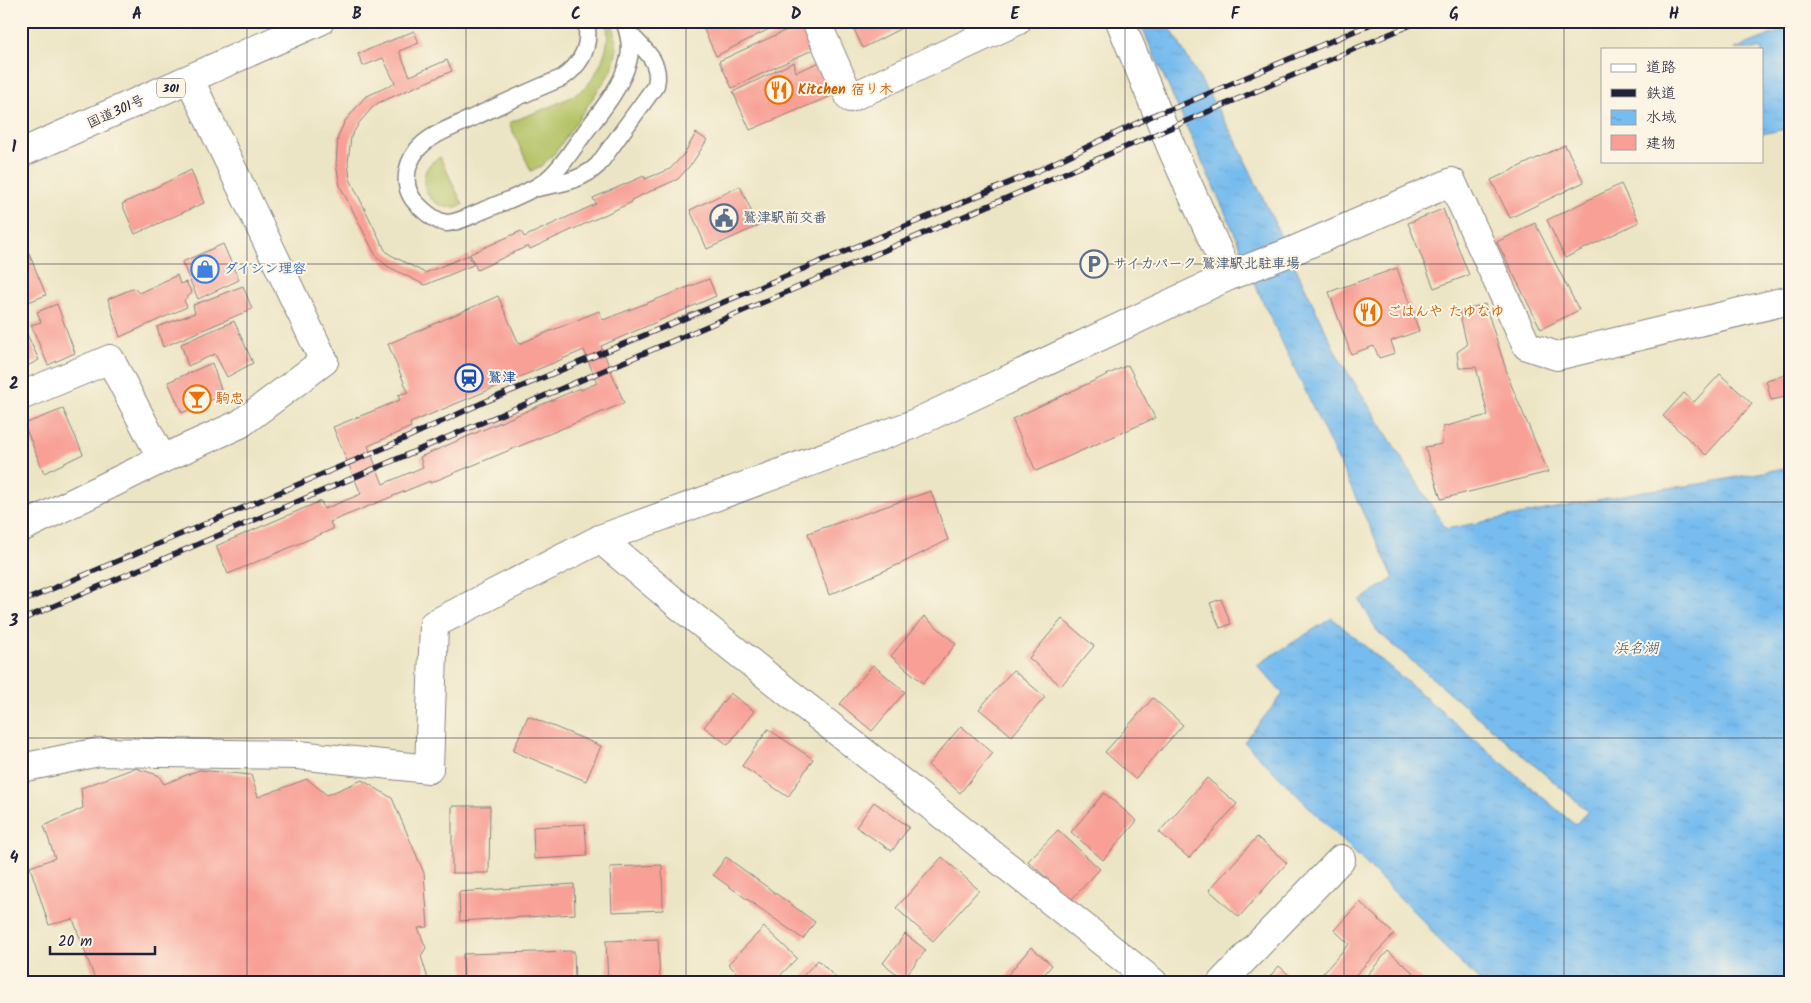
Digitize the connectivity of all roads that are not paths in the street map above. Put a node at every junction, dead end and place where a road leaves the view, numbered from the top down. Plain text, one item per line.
1 (320, 21) edge
2 (586, 21) edge
3 (816, 21) edge
4 (1017, 21) edge
5 (1120, 21) edge
6 (626, 27) edge
7 (190, 80) junction
8 (21, 153) edge
9 (533, 189) junction
10 (1229, 276) junction
11 (1790, 300) edge
12 (21, 396) edge
13 (162, 459) junction
14 (21, 528) edge
15 (600, 539) junction
16 (21, 768) edge
17 (1340, 859) dead end
18 (1153, 982) edge
19 (1222, 982) edge

1 - 7 main road, 国道301号 / 301
2 - 9 lane
3 - 4 main road
5 - 10 main road
6 - 9 lane
6 - 9 lane
7 - 8 main road, 国道301号 / 301
7 - 13 main road
10 - 11 main road
10 - 15 main road
12 - 13 main road
13 - 14 main road
15 - 16 main road
15 - 18 main road
17 - 19 main road

